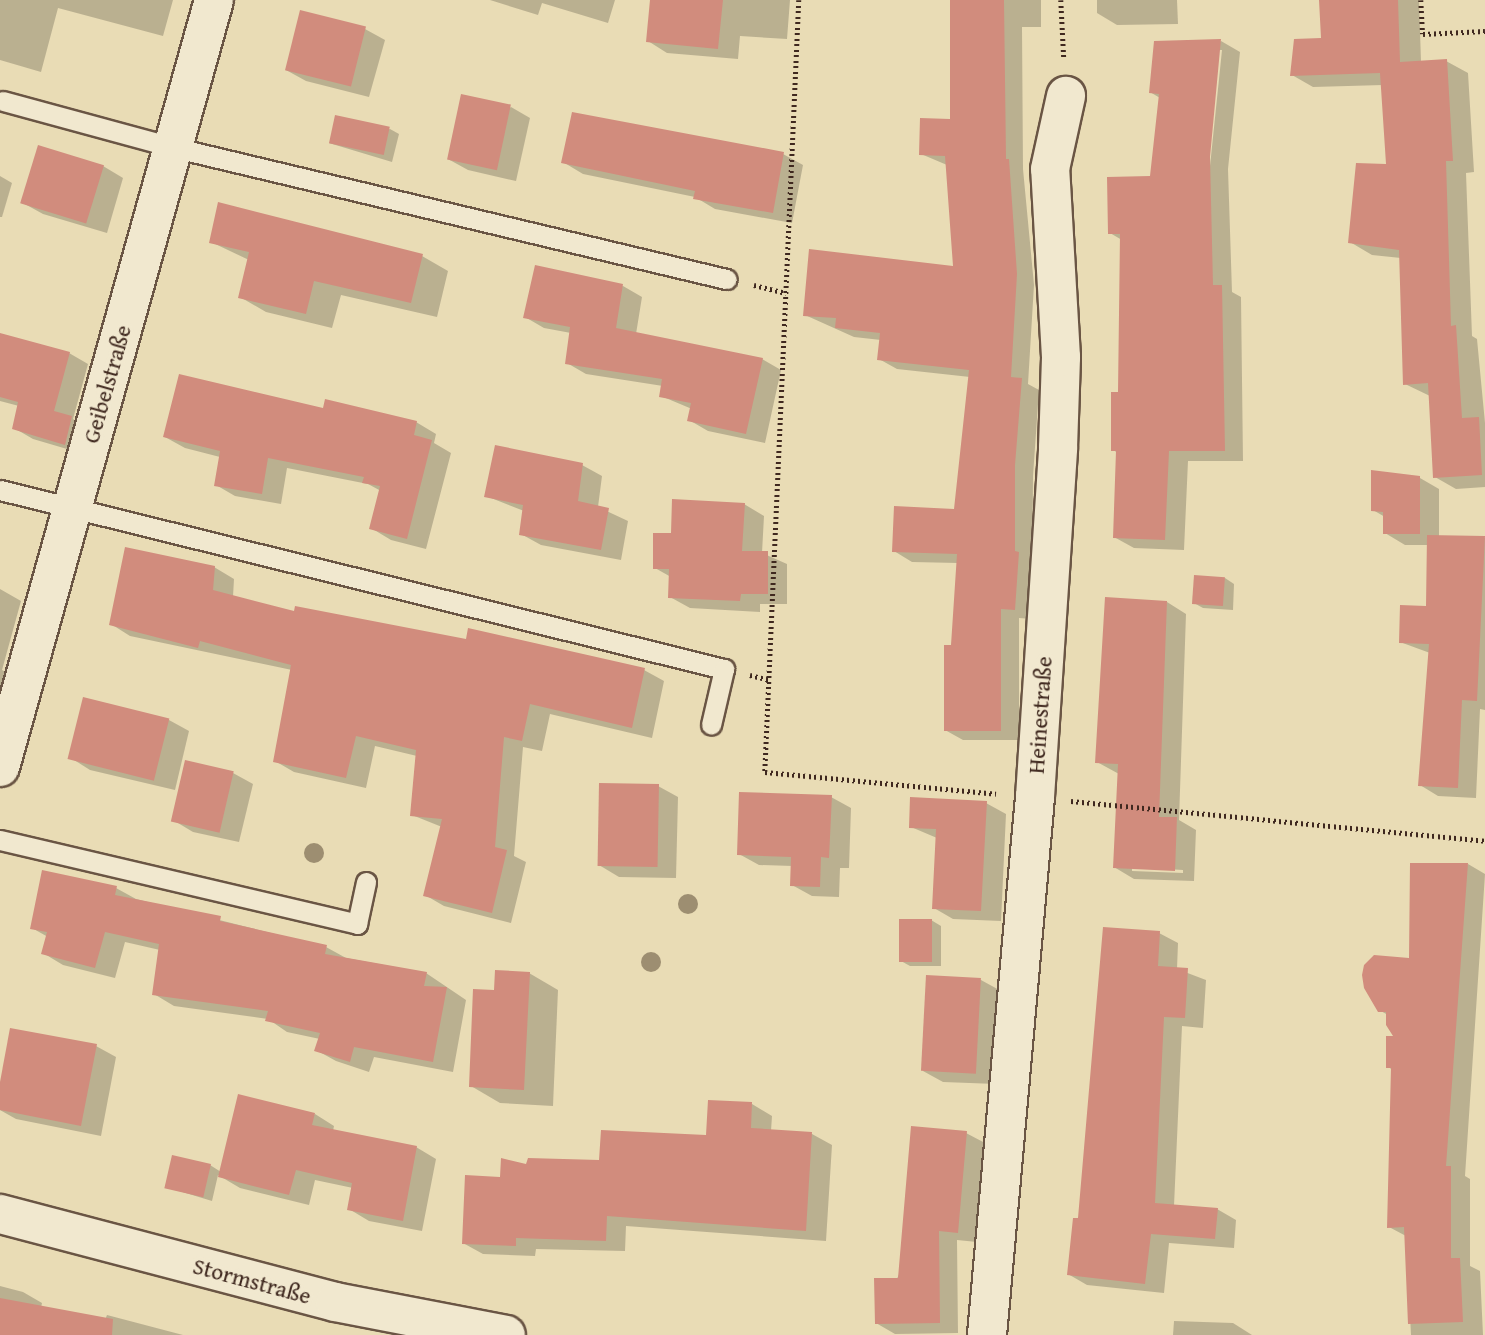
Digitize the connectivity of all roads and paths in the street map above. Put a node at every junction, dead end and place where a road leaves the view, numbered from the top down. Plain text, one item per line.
1 (214, 0) edge
2 (799, 0) edge
3 (1061, 0) edge
4 (1421, 0) edge
5 (1485, 31) edge
6 (1063, 43) dead end
7 (1066, 96) dead end
8 (3, 101) dead end
9 (172, 147) junction
10 (726, 279) dead end
11 (0, 490) edge
12 (71, 510) junction
13 (711, 725) dead end
14 (0, 767) edge
15 (1035, 797) junction
16 (0, 840) edge
17 (1485, 841) edge
18 (366, 882) dead end
19 (0, 1214) edge
20 (506, 1335) edge
21 (987, 1335) edge

1 - 9 street, Geibelstraße
2 - 15 path
3 - 6 path
4 - 5 path
7 - 15 street, Heinestraße
8 - 9 lane
9 - 10 lane
9 - 12 street, Geibelstraße
11 - 12 lane
12 - 13 lane
12 - 14 street, Geibelstraße
15 - 17 path
15 - 21 street, Heinestraße
16 - 18 lane
19 - 20 street, Stormstraße

